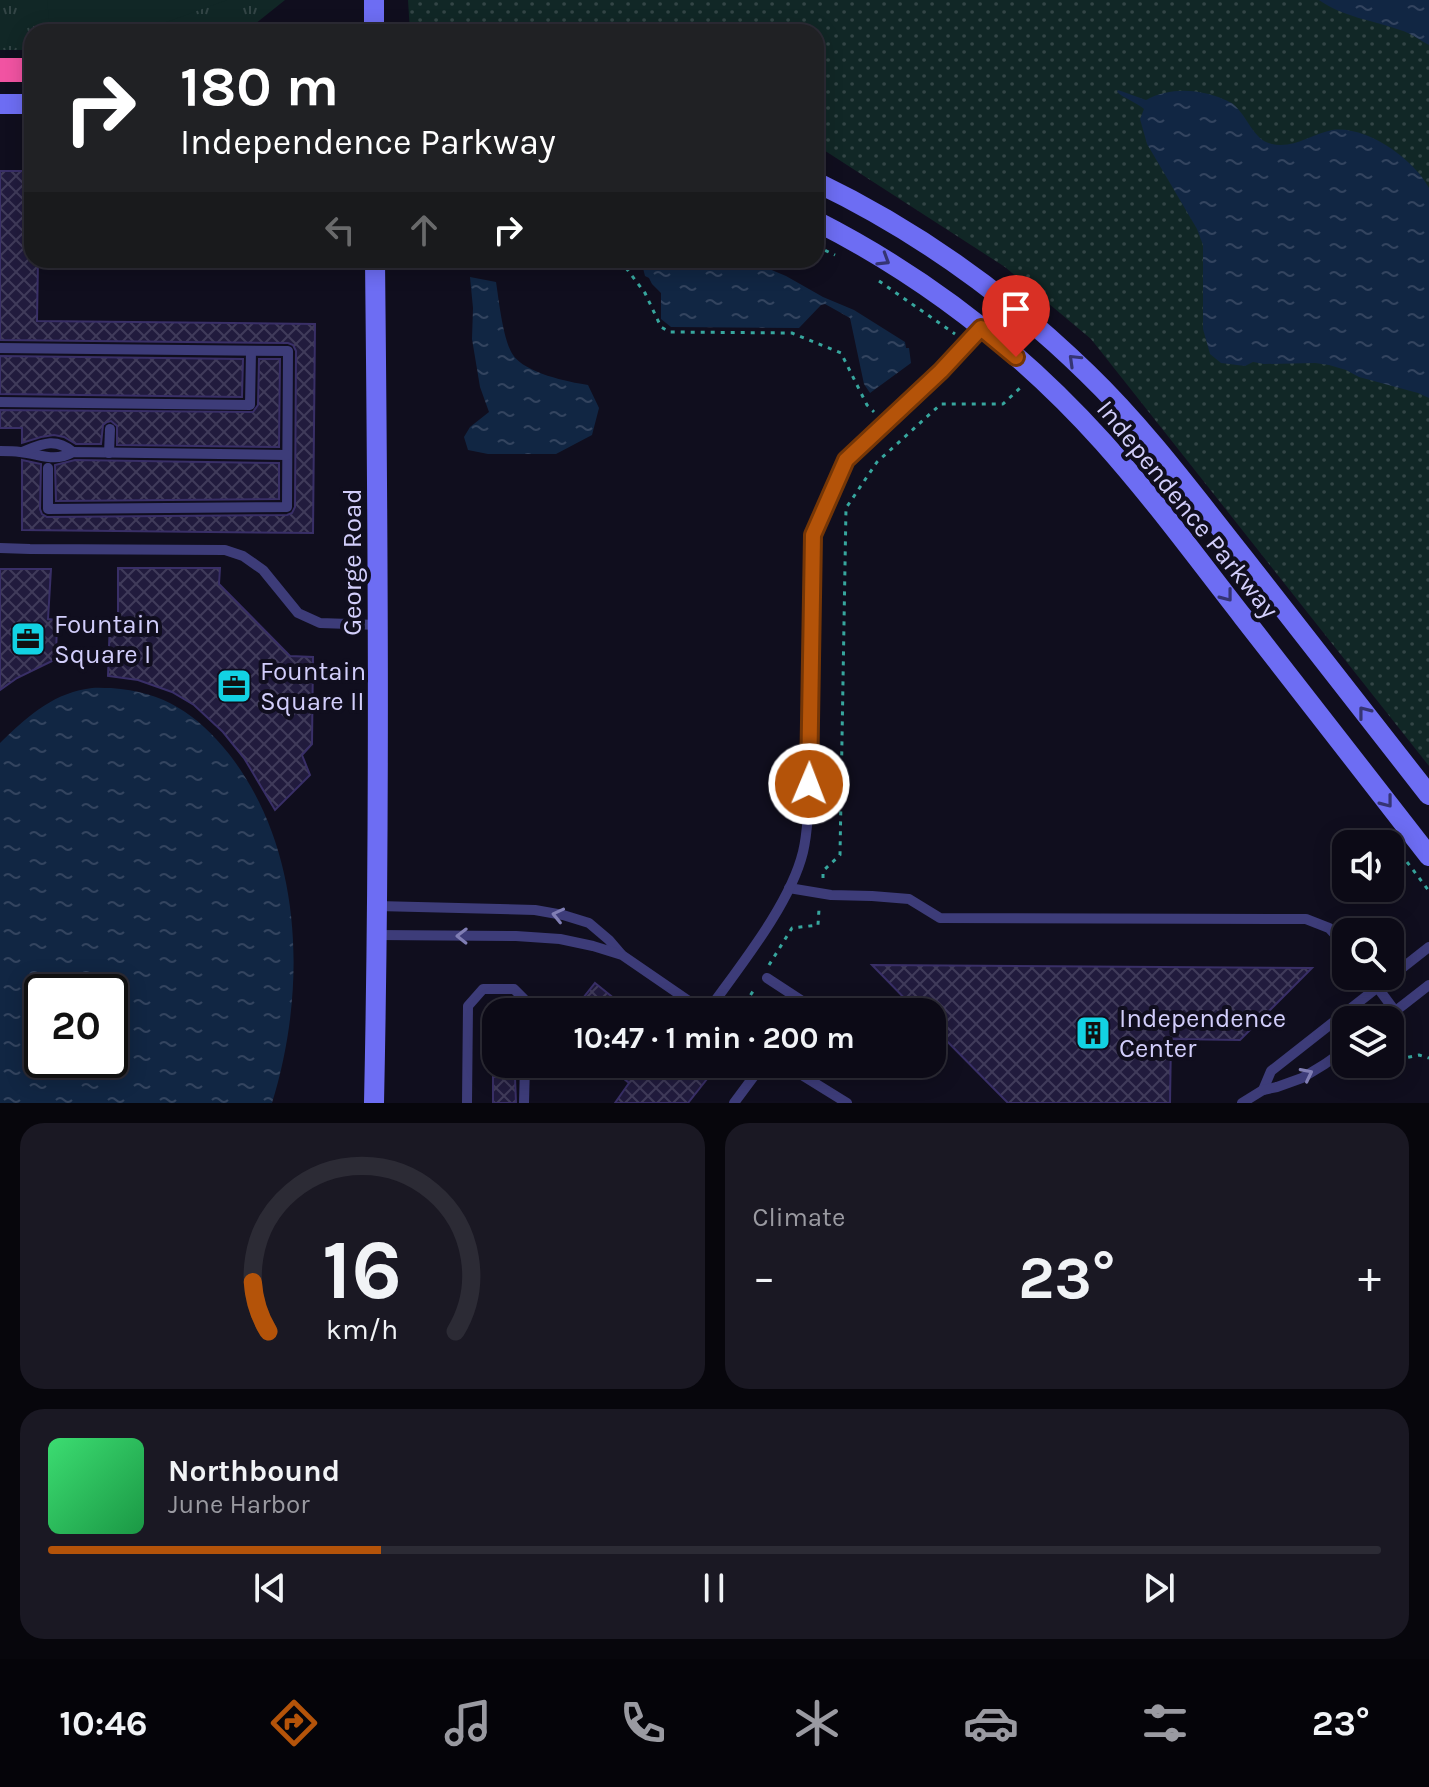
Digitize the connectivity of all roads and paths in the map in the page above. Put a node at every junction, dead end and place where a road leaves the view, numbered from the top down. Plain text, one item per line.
1 (374, 0) edge
2 (374, 24) edge
3 (0, 70) edge
4 (24, 70) edge
5 (0, 104) edge
6 (24, 104) edge
7 (824, 186) edge
8 (824, 226) edge
9 (824, 250) edge
10 (838, 257) dead end
11 (375, 268) edge
12 (626, 268) edge
13 (872, 276) dead end
14 (974, 335) junction
15 (0, 348) edge
16 (251, 351) junction
17 (1022, 387) dead end
18 (0, 402) edge
19 (885, 424) junction
20 (110, 429) dead end
21 (903, 438) junction
22 (0, 451) edge
23 (109, 453) junction
24 (287, 455) junction
25 (48, 468) dead end
26 (0, 548) edge
27 (379, 625) junction
28 (1429, 795) edge
29 (1429, 856) edge
30 (1404, 859) edge
31 (789, 888) junction
32 (1429, 891) edge
33 (821, 893) junction
34 (377, 906) junction
35 (1332, 931) edge
36 (377, 935) junction
37 (1429, 947) edge
38 (622, 955) junction
39 (1404, 966) edge
40 (764, 977) joint
41 (1429, 985) edge
42 (755, 988) dead end
43 (1373, 990) edge
44 (523, 998) edge
45 (685, 998) edge
46 (716, 998) edge
47 (749, 998) edge
48 (796, 998) edge
49 (1402, 1006) edge
50 (1404, 1058) edge
51 (1429, 1058) edge
52 (1332, 1059) edge
53 (525, 1078) edge
54 (753, 1078) edge
55 (807, 1078) edge
56 (1263, 1090) junction
57 (374, 1103) edge
58 (467, 1103) edge
59 (524, 1103) edge
60 (734, 1103) edge
61 (847, 1103) edge
62 (1242, 1103) edge

1 - 2 main road
3 - 4 highway
5 - 6 main road
28 -> 7 main road, Independence Parkway
8 -> 14 main road, Independence Parkway
9 - 10 path
11 - 27 main road, George Road
12 - 19 path
13 - 14 path
14 - 19 lane
14 -> 29 main road, Independence Parkway
15 - 16 lane
16 - 18 lane
16 - 24 lane
17 - 21 path
19 - 21 path
19 - 31 lane
20 - 23 lane
21 - 33 path
22 - 23 lane
23 - 24 lane
24 - 25 lane
26 - 27 lane
27 - 34 main road, George Road
30 - 32 path
31 - 33 lane
31 - 46 lane
33 - 35 lane
33 - 40 path
34 - 36 main road, George Road
38 -> 34 lane
38 -> 36 lane
36 - 57 main road, George Road
37 - 39 lane
38 - 45 lane
40 - 48 lane
41 - 49 lane
42 - 47 path
43 - 56 lane
44 - 58 lane
50 - 51 path
56 -> 52 lane
53 - 59 lane
54 - 60 lane
55 - 61 lane
56 - 62 lane

